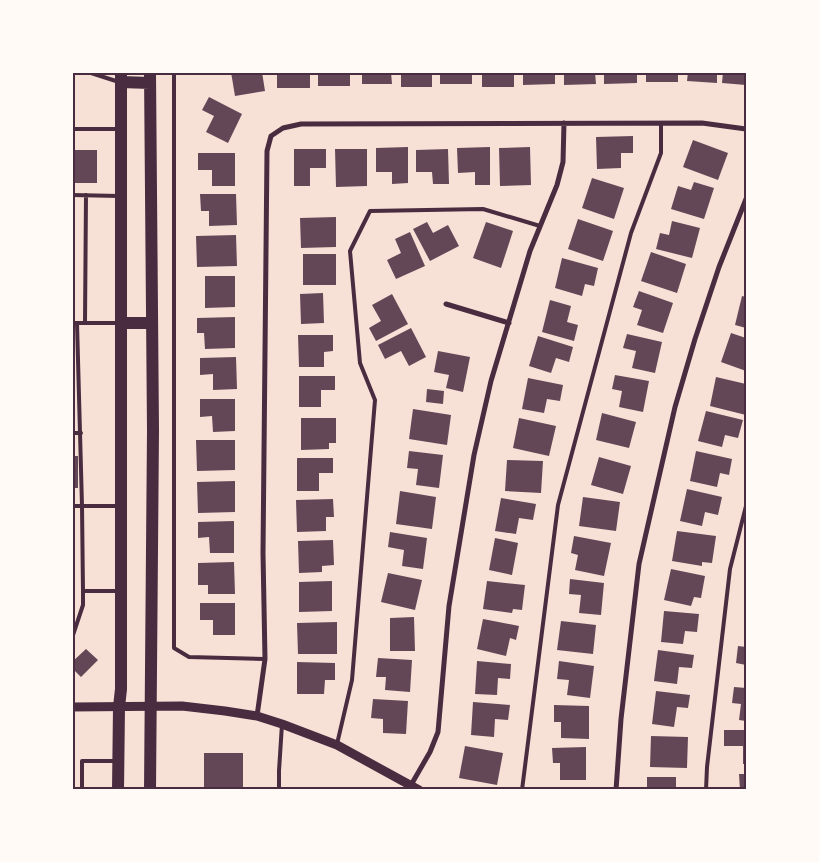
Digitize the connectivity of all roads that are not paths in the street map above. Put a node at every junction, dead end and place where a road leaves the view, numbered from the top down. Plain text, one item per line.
1 (88, 72) edge
2 (174, 72) edge
3 (121, 78) edge
4 (150, 78) edge
5 (564, 123) junction
6 (660, 123) junction
7 (121, 129) junction
8 (746, 129) edge
9 (72, 130) edge
10 (72, 195) edge
11 (86, 195) junction
12 (121, 196) junction
13 (746, 199) edge
14 (540, 226) junction
15 (446, 304) dead end
16 (75, 323) edge
17 (85, 323) junction
18 (121, 323) junction
19 (152, 323) junction
20 (509, 323) junction
21 (72, 433) edge
22 (81, 433) junction
23 (72, 506) edge
24 (82, 506) junction
25 (121, 506) junction
26 (746, 506) edge
27 (83, 591) junction
28 (121, 591) junction
29 (72, 638) edge
30 (265, 659) junction
31 (151, 706) junction
32 (72, 707) edge
33 (119, 707) junction
34 (257, 716) junction
35 (282, 724) junction
36 (337, 745) junction
37 (118, 761) junction
38 (415, 787) edge
39 (82, 790) edge
40 (118, 790) edge
41 (150, 790) edge
42 (279, 790) edge
43 (522, 790) edge
44 (616, 790) edge
45 (706, 790) edge

1 - 3 lane
2 - 30 lane
3 - 4 main road
3 - 7 main road
4 - 19 main road
5 - 6 street
5 - 14 street
5 - 30 street
6 - 8 street
6 - 43 lane
7 - 9 lane
7 - 12 main road
10 - 11 lane
11 - 12 lane
11 - 17 lane
12 - 18 main road
13 - 44 street
14 - 20 street
14 - 36 lane
15 - 20 street
16 - 17 lane
16 - 22 lane
17 - 18 lane
18 - 19 main road
18 - 25 main road
19 - 31 main road
20 - 38 street
21 - 22 lane
22 - 24 lane
23 - 24 lane
24 - 25 lane
24 - 27 lane
25 - 28 main road
26 - 45 lane
27 - 28 lane
27 - 29 lane
28 - 33 main road
30 - 34 street
31 - 33 street
31 - 34 street
31 - 41 main road
32 - 33 street
33 - 37 main road
34 - 35 street
35 - 36 street
35 - 42 lane
36 - 38 street
37 - 39 lane
37 - 40 main road

